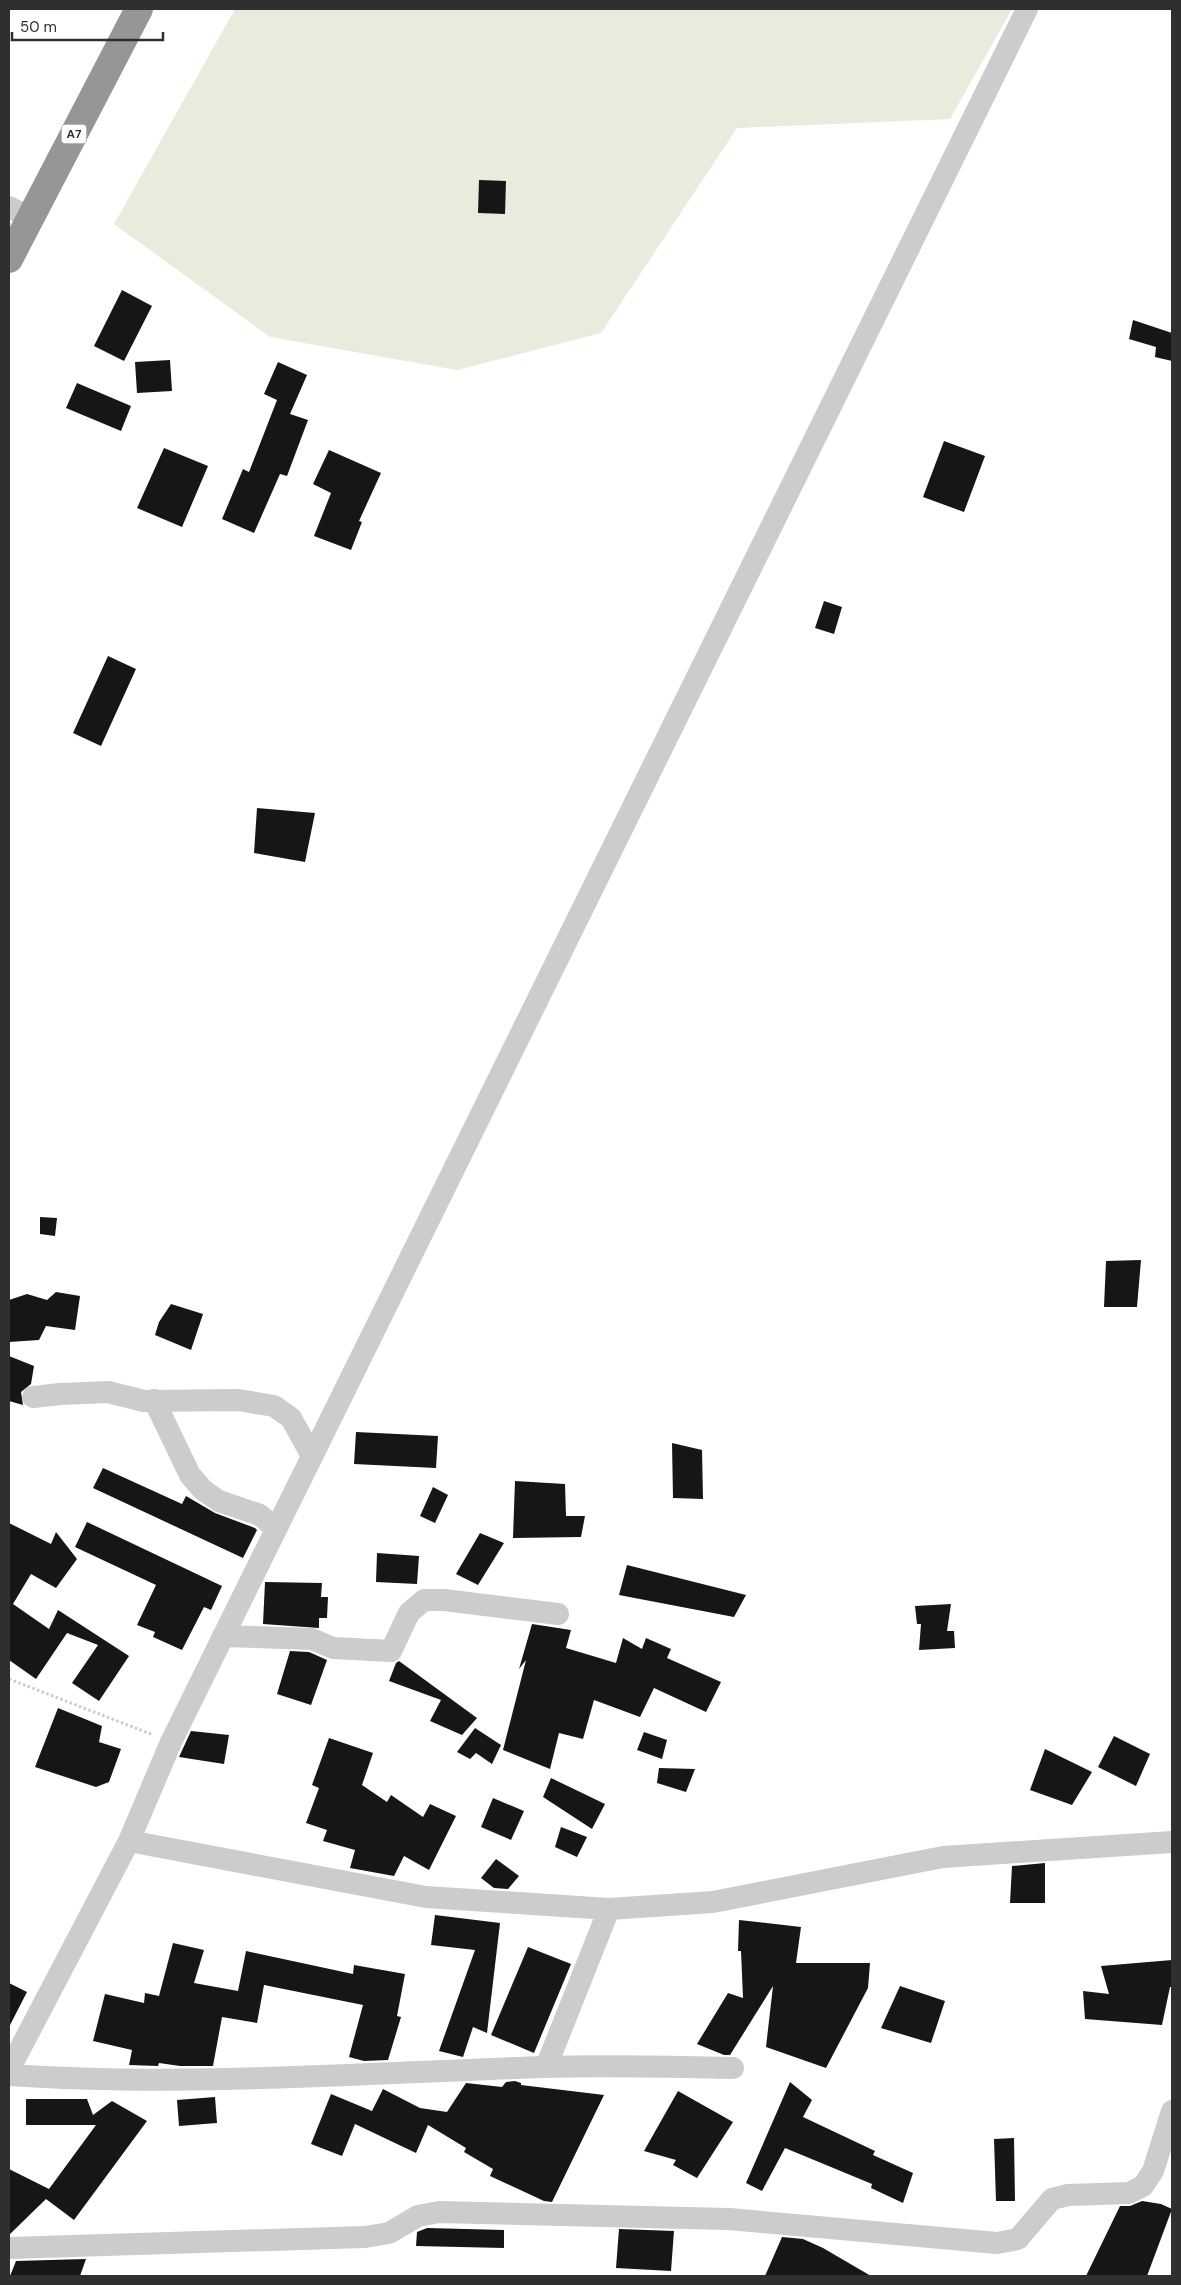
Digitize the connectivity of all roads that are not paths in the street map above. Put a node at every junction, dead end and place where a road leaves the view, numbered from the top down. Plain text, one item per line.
1 (140, 9) edge
2 (1027, 9) edge
3 (19, 212) edge
4 (9, 259) edge
5 (32, 1397) dead end
6 (154, 1400) junction
7 (312, 1456) junction
8 (276, 1529) junction
9 (558, 1614) dead end
10 (223, 1636) junction
11 (129, 1840) junction
12 (1172, 1842) edge
13 (609, 1909) junction
14 (546, 2067) junction
15 (733, 2068) dead end
16 (9, 2070) edge
17 (9, 2075) edge
18 (1172, 2111) edge
19 (9, 2248) edge

1 - 3 highway, A7
2 - 7 street
3 - 4 highway, A7
5 - 6 street
6 - 7 street
6 - 8 street
7 - 8 street
8 - 10 street
9 - 10 street
10 - 11 street
11 - 13 street
11 - 16 street
12 - 13 street
13 - 14 street
14 - 15 street
14 - 17 street
18 - 19 street

